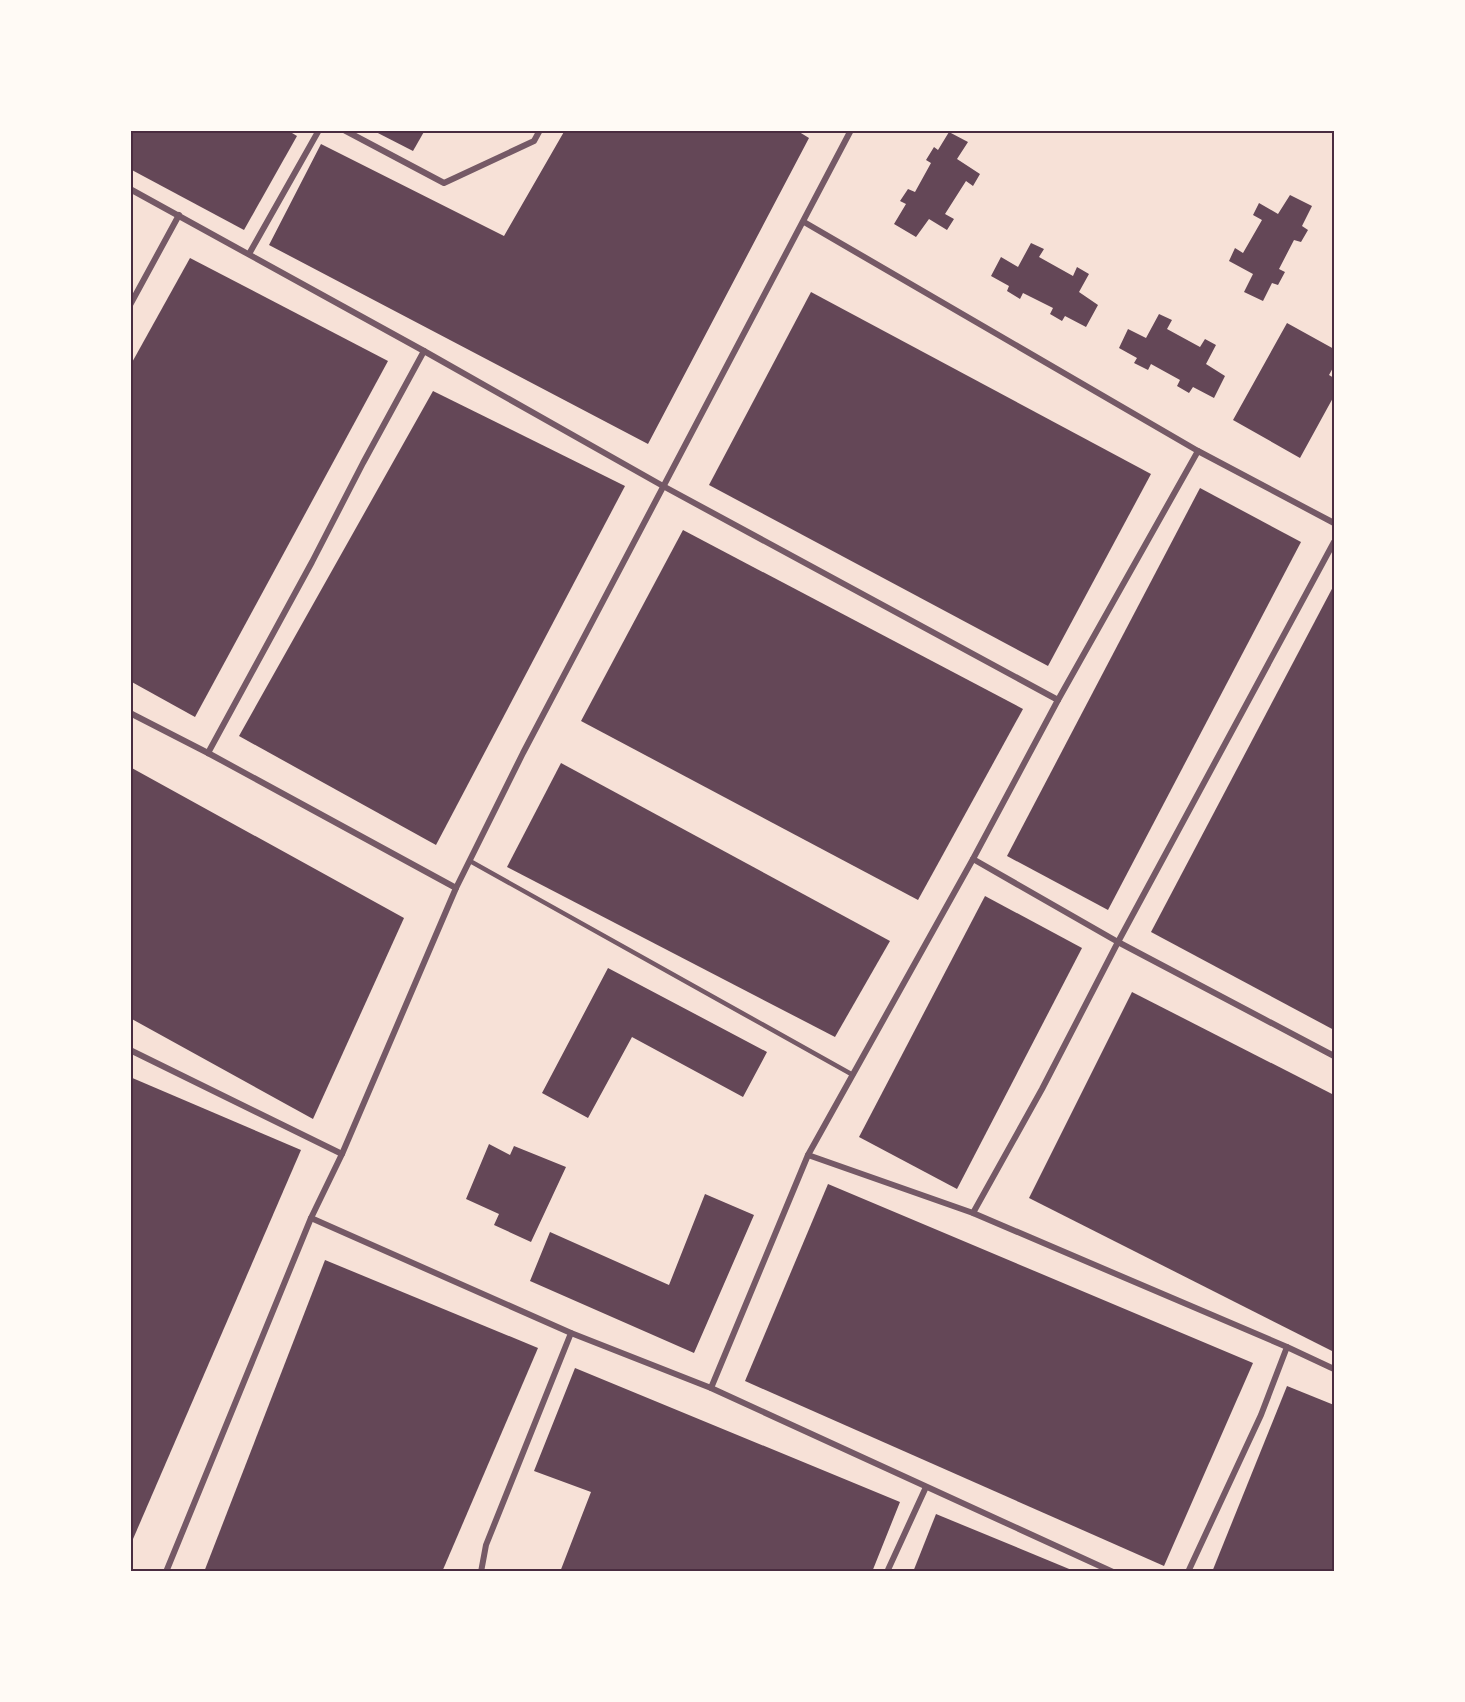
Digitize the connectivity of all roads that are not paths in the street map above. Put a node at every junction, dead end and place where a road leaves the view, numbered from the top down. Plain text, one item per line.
1 (319, 130) edge
2 (344, 130) edge
3 (540, 130) edge
4 (850, 131) edge
5 (130, 189) edge
6 (179, 215) junction
7 (804, 222) junction
8 (249, 254) junction
9 (130, 305) edge
10 (424, 351) junction
11 (1198, 451) junction
12 (663, 486) junction
13 (1335, 523) edge
14 (1335, 542) edge
15 (1058, 700) junction
16 (130, 712) edge
17 (208, 753) junction
18 (973, 859) junction
19 (470, 861) junction
20 (456, 888) junction
21 (1118, 942) junction
22 (130, 1050) edge
23 (1335, 1056) edge
24 (853, 1076) junction
25 (342, 1154) junction
26 (808, 1155) junction
27 (973, 1213) junction
28 (311, 1218) junction
29 (572, 1333) junction
30 (1287, 1347) junction
31 (1335, 1369) edge
32 (711, 1388) junction
33 (926, 1486) junction
34 (166, 1572) edge
35 (481, 1572) edge
36 (887, 1572) edge
37 (1113, 1572) edge
38 (1188, 1572) edge

1 - 8 street
2 - 3 street
4 - 7 street
5 - 6 street
6 - 8 street
6 - 9 street
7 - 11 street
7 - 12 street
8 - 10 street
10 - 12 street
10 - 17 street
11 - 13 street
11 - 15 street
12 - 15 street
12 - 19 street
14 - 21 street
15 - 18 street
16 - 17 street
17 - 20 street
18 - 21 street
18 - 24 street
19 - 20 street
19 - 24 lane
20 - 25 street
21 - 23 street
21 - 27 street
22 - 25 street
24 - 26 street
25 - 28 street
26 - 27 street
26 - 32 street
27 - 30 street
28 - 29 street
28 - 34 street
29 - 32 street
29 - 35 street
30 - 31 street
30 - 38 street
32 - 33 street
33 - 36 street
33 - 37 street

